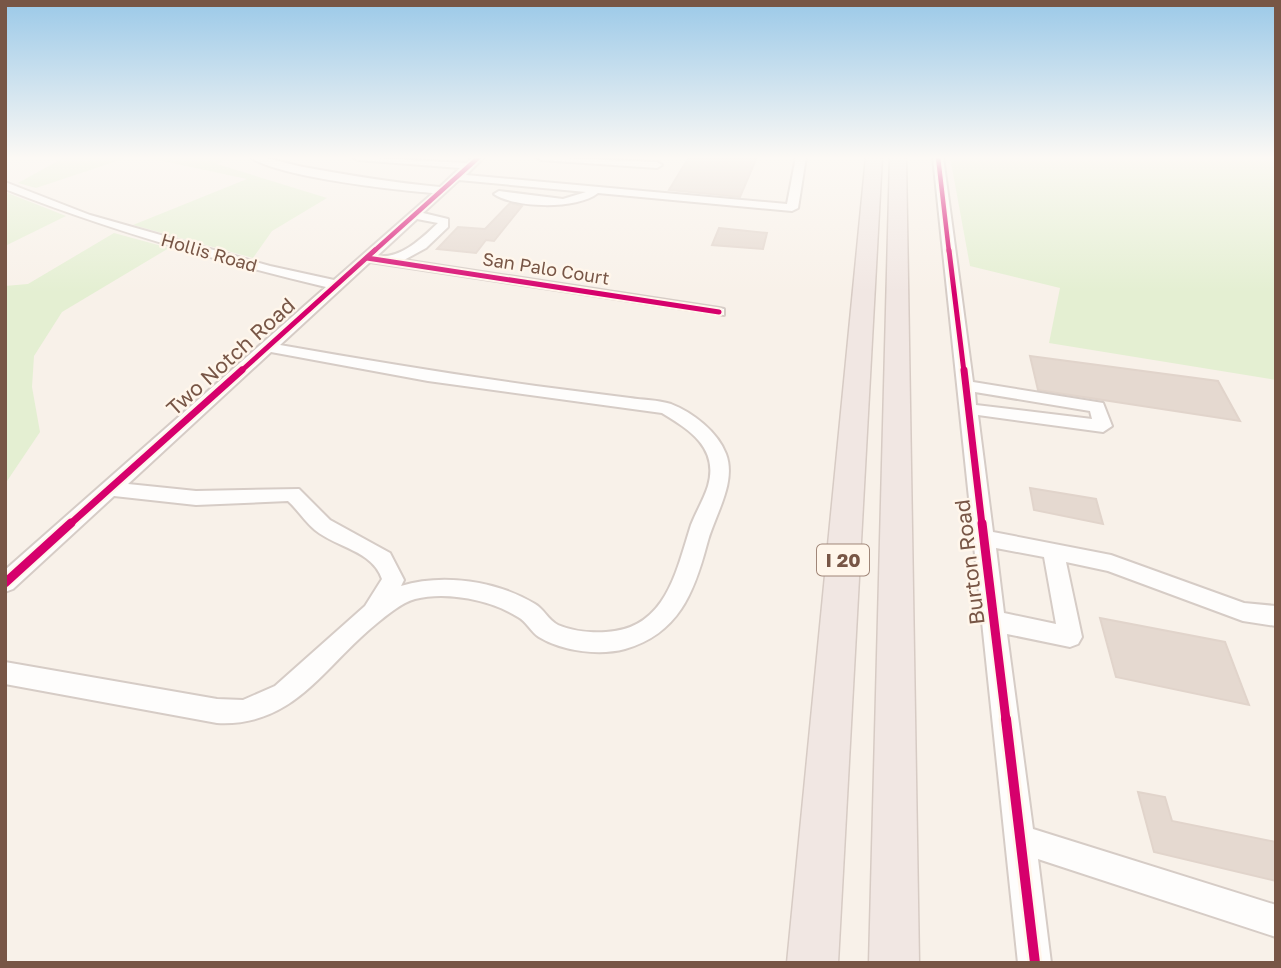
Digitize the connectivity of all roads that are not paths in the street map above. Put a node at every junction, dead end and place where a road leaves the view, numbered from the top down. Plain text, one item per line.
1 (48, 202) edge
2 (428, 202) edge
3 (756, 202) edge
4 (793, 202) edge
5 (871, 202) edge
6 (898, 202) edge
7 (944, 202) edge
8 (414, 215) junction
9 (367, 258) junction
10 (391, 262) junction
11 (337, 285) junction
12 (719, 312) dead end
13 (267, 347) junction
14 (966, 386) junction
15 (969, 408) junction
16 (110, 488) junction
17 (984, 538) junction
18 (1053, 551) junction
19 (5, 583) edge
20 (374, 610) junction
21 (1276, 616) edge
22 (995, 621) junction
23 (5, 673) edge
24 (1020, 839) junction
25 (1276, 921) edge
26 (812, 963) edge
27 (894, 963) edge
28 (1035, 963) edge

1 - 11 street, Hollis Road
2 - 8 street, Two Notch Road
3 - 4 street
5 - 26 highway, I 20
6 - 27 highway, I 20
7 - 14 street, Burton Road
8 - 9 street, Two Notch Road
8 - 10 street
9 - 10 street, San Palo Court
9 - 11 street, Two Notch Road
10 - 12 street, San Palo Court
11 - 13 street, Two Notch Road
13 - 16 street, Two Notch Road
13 - 20 street
14 - 15 street, Burton Road
14 - 15 street
15 - 17 street, Burton Road
16 - 19 street, Two Notch Road
16 - 20 street
17 - 18 street
17 - 22 street, Burton Road
18 - 21 street
18 - 22 street
20 - 23 street
22 - 24 street, Burton Road
24 - 25 street
24 - 28 street, Burton Road

